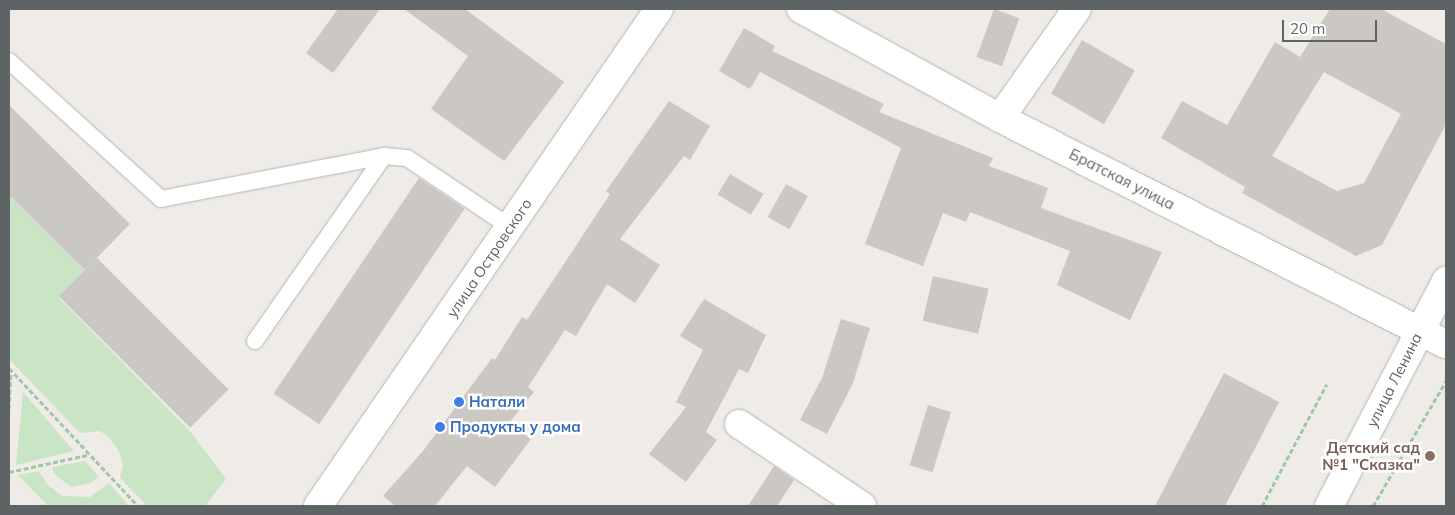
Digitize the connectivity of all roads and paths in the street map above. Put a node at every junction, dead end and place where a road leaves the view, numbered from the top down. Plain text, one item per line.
1 (659, 9) edge
2 (801, 9) edge
3 (1077, 9) edge
4 (9, 61) edge
5 (1000, 118) junction
6 (384, 156) junction
7 (510, 227) junction
8 (1446, 281) edge
9 (1419, 330) junction
10 (255, 341) dead end
11 (1446, 344) edge
12 (10, 370) edge
13 (1446, 381) edge
14 (1327, 384) dead end
15 (9, 409) edge
16 (739, 424) dead end
17 (88, 454) junction
18 (9, 472) edge
19 (138, 506) edge
20 (318, 506) edge
21 (862, 506) edge
22 (1262, 506) edge
23 (1329, 506) edge
24 (1373, 506) edge

1 - 7 street, улица Островского
2 - 5 street, Братская улица
3 - 5 street
4 - 6 lane
5 - 9 street, Братская улица
6 - 7 lane
6 - 10 lane
7 - 20 street, улица Островского
8 - 9 street, улица Ленина
9 - 11 street, Братская улица
9 - 23 street, улица Ленина
12 - 15 path
12 - 17 path
13 - 24 path
14 - 22 path
16 - 21 street
17 - 18 path
17 - 19 path

